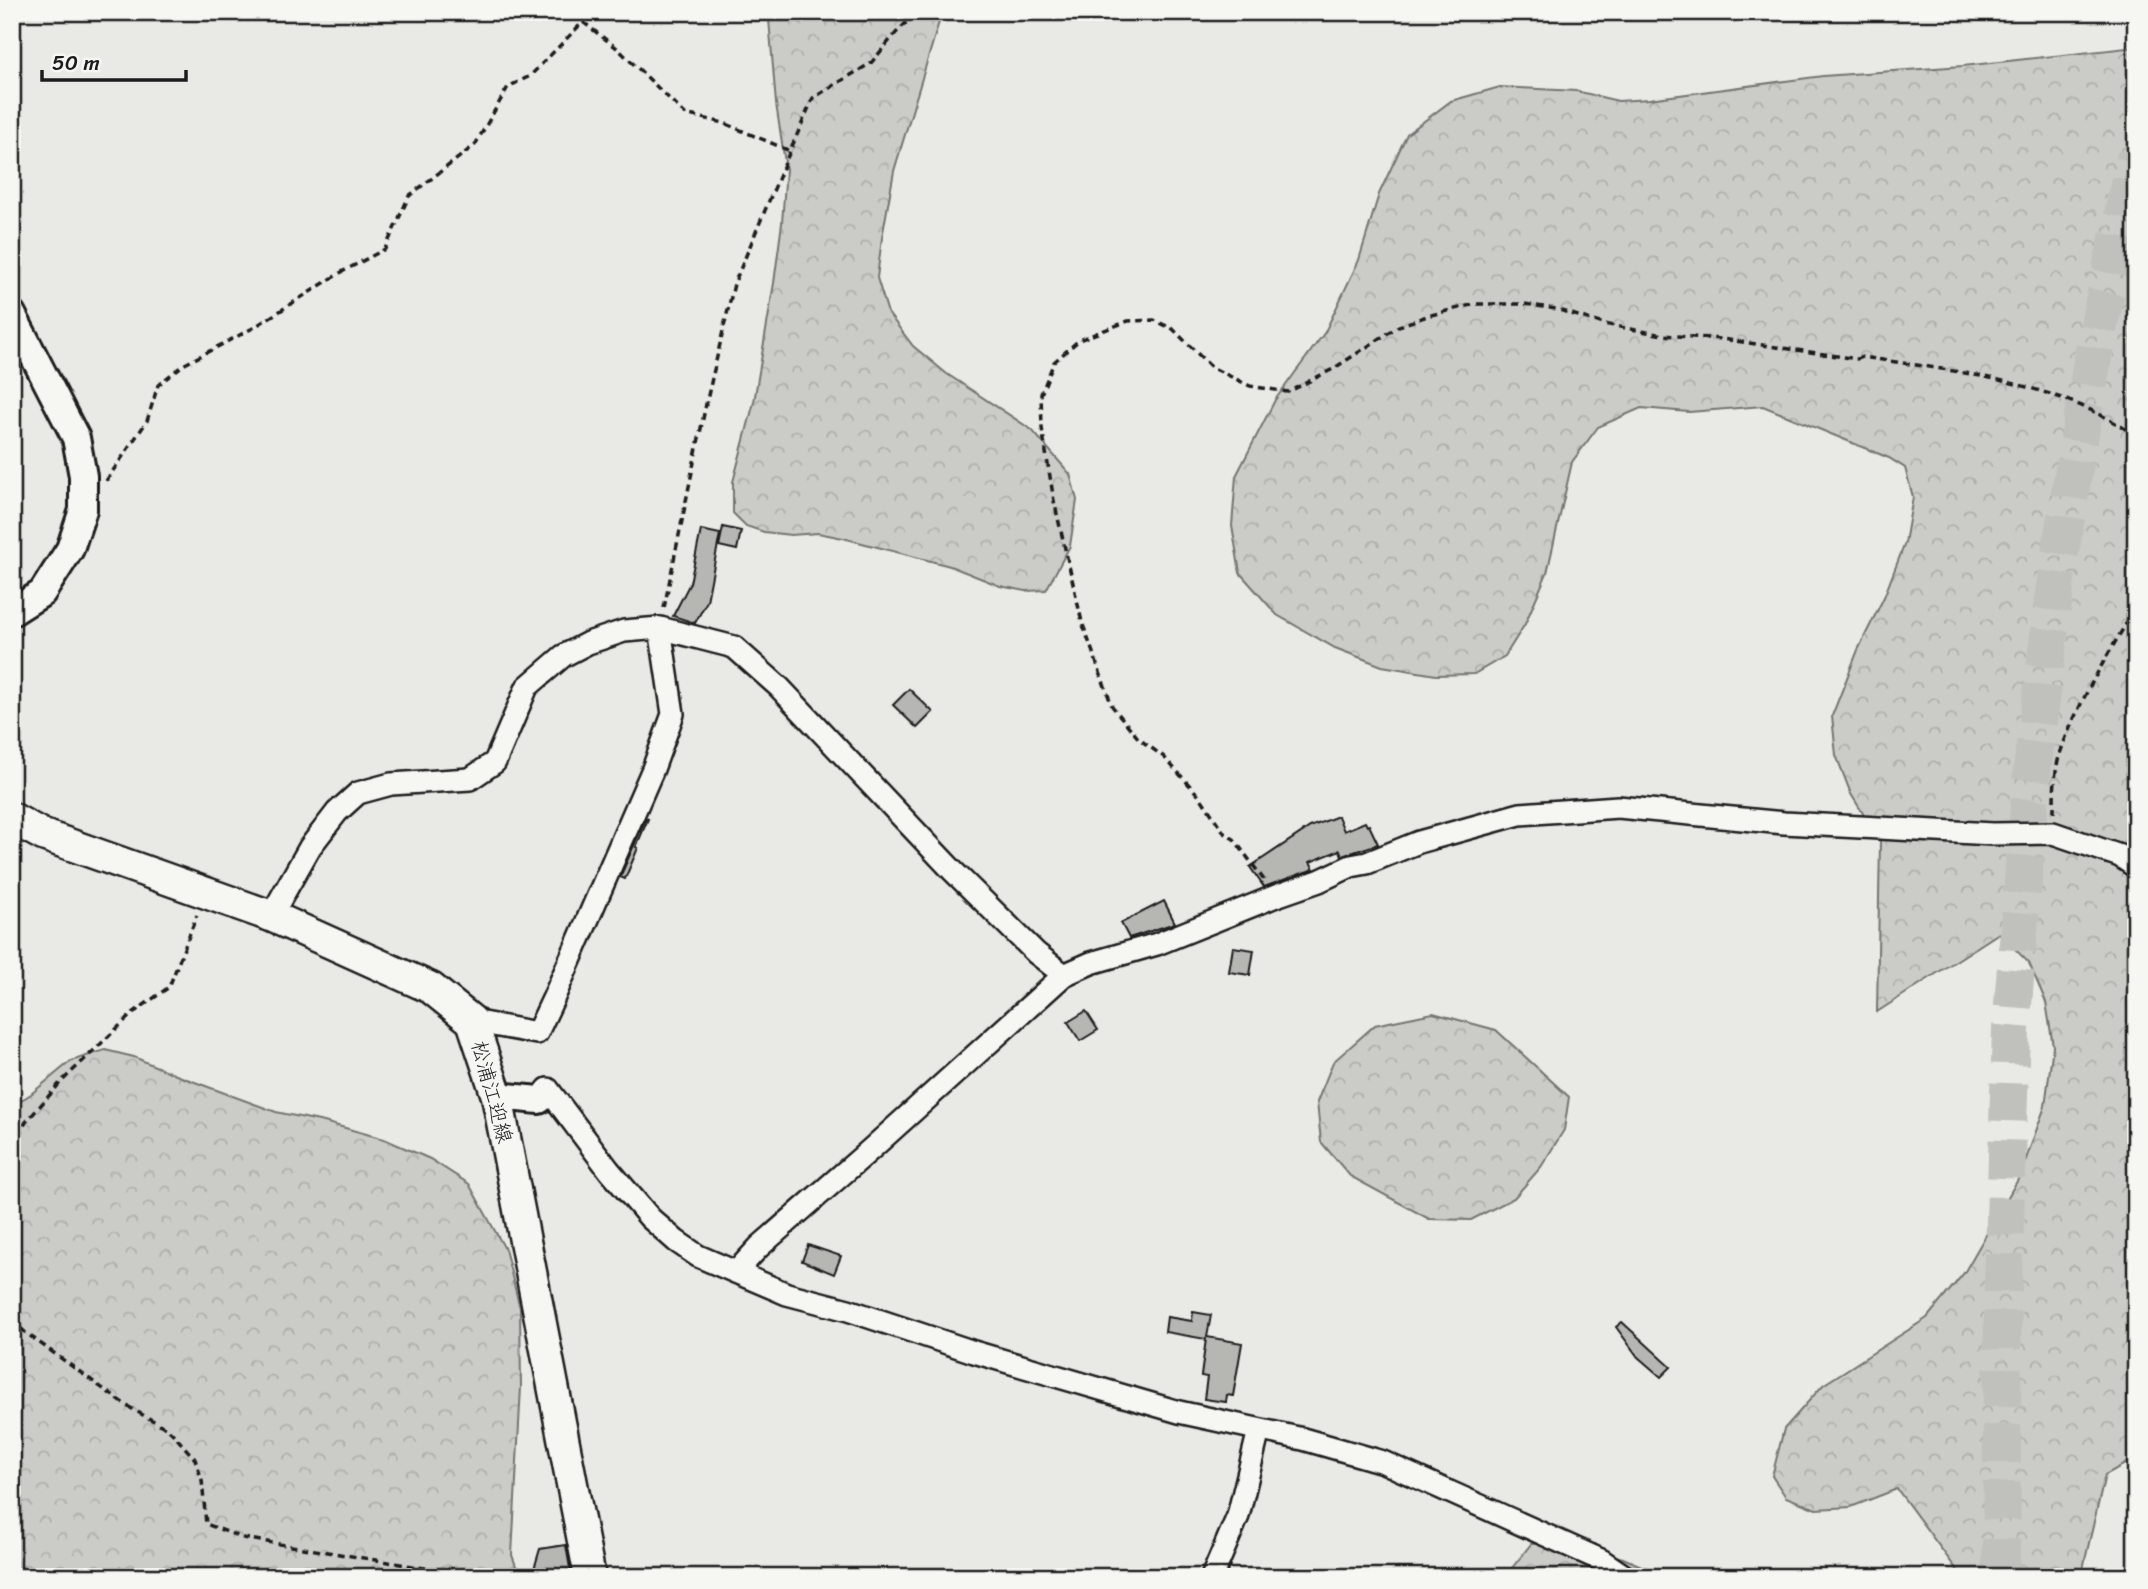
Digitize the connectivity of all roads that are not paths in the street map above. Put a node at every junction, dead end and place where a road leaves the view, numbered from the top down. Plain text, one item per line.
1 (12, 314) edge
2 (12, 612) edge
3 (660, 628) junction
4 (12, 818) edge
5 (2136, 867) edge
6 (271, 916) junction
7 (1064, 975) junction
8 (472, 1021) junction
9 (497, 1096) junction
10 (539, 1100) joint
11 (736, 1272) junction
12 (1259, 1430) junction
13 (590, 1577) edge
14 (1212, 1577) edge
15 (1626, 1577) edge

1 - 2 street
3 - 6 street
3 - 7 street
3 - 8 street
4 - 6 main road, 松浦江迎線
5 - 7 street
6 - 8 main road, 松浦江迎線
7 - 11 street
8 - 9 main road, 松浦江迎線
9 - 10 street
9 - 13 main road, 松浦江迎線
10 - 11 street
11 - 12 street
12 - 14 street
12 - 15 street

